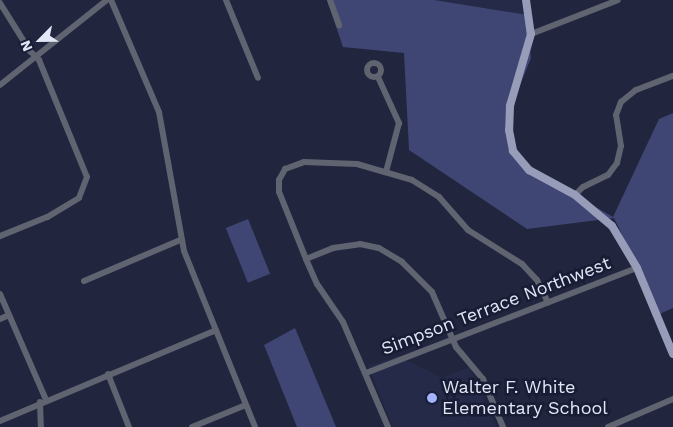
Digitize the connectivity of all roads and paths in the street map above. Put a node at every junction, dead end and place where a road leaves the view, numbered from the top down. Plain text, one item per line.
1 (107, 0) edge
2 (111, 0) edge
3 (226, 0) edge
4 (330, 0) edge
5 (526, 0) edge
6 (618, 0) edge
7 (0, 3) edge
8 (339, 25) dead end
9 (531, 34) junction
10 (36, 56) junction
11 (378, 76) dead end
12 (673, 76) edge
13 (258, 78) dead end
14 (0, 84) edge
15 (386, 172) junction
16 (575, 195) junction
17 (0, 236) edge
18 (180, 240) junction
19 (306, 259) junction
20 (637, 268) junction
21 (84, 281) dead end
22 (0, 294) edge
23 (548, 303) junction
24 (9, 315) junction
25 (0, 319) edge
26 (216, 330) junction
27 (453, 338) junction
28 (673, 354) edge
29 (366, 373) junction
30 (108, 374) junction
31 (673, 399) edge
32 (43, 401) junction
33 (246, 405) junction
34 (0, 421) edge
35 (41, 427) edge
36 (129, 427) edge
37 (192, 427) edge
38 (255, 427) edge
39 (388, 427) edge
40 (503, 427) edge
41 (608, 427) edge

1 - 10 street
2 - 18 street
3 - 13 street
4 - 8 street
5 - 9 main road
6 - 9 street
7 - 10 street
9 - 16 main road
10 - 14 street
10 - 17 street
11 - 15 street
12 - 16 street
15 - 19 street
15 - 23 street
16 - 20 main road
18 - 21 street
18 - 26 street
19 - 27 street
19 - 29 street
20 - 23 street, Simpson Terrace Northwest
20 - 28 main road
22 - 24 street
23 - 27 street, Simpson Terrace Northwest
24 - 25 street
24 - 32 street
26 - 30 street
26 - 33 street
27 - 29 street, Simpson Terrace Northwest
27 - 40 street
29 - 39 street
30 - 32 street
30 - 36 street
31 - 41 street
32 - 34 street
32 - 35 street
33 - 37 street
33 - 38 street

